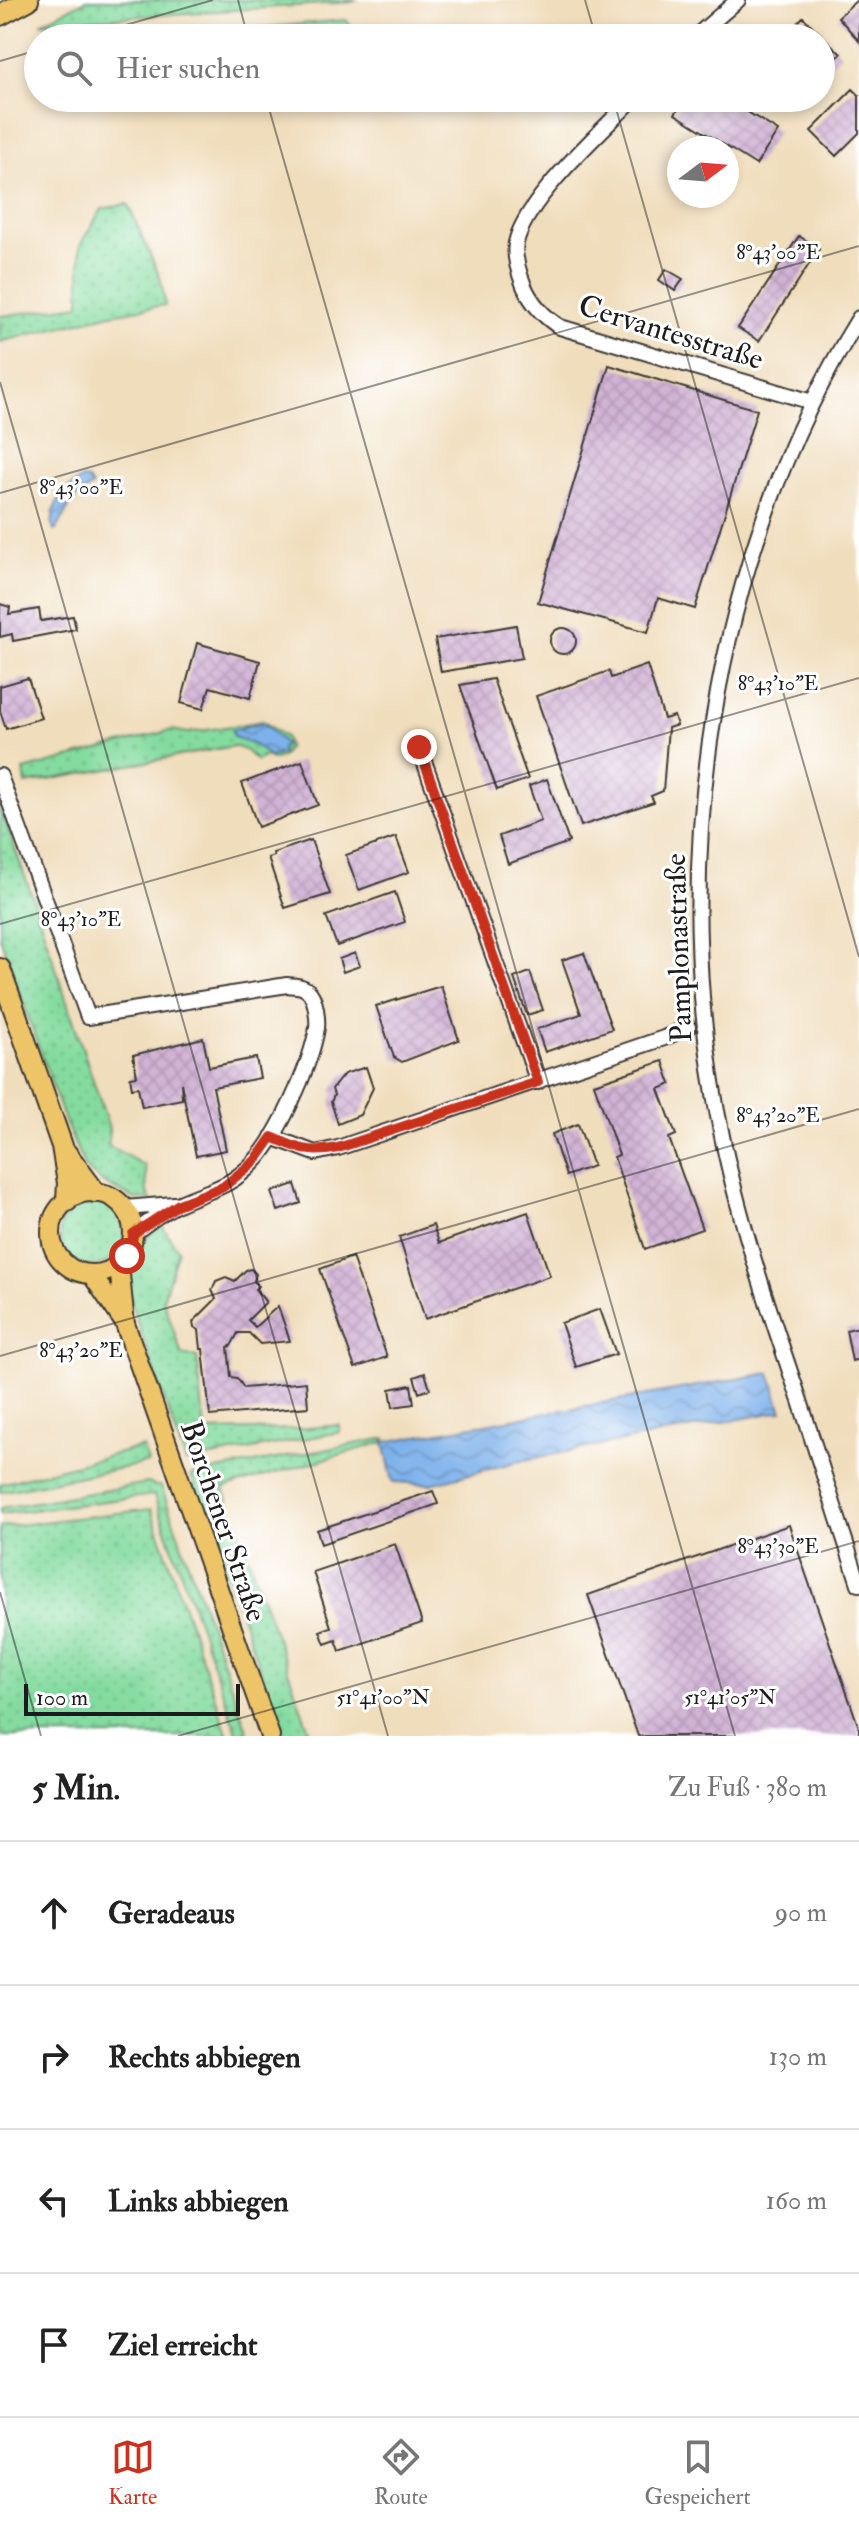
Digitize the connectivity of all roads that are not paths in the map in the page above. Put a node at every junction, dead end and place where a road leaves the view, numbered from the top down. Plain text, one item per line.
1 (28, 0) edge
2 (738, 0) edge
3 (0, 15) edge
4 (710, 24) edge
5 (621, 112) edge
6 (859, 318) edge
7 (812, 402) junction
8 (419, 747) dead end
9 (0, 776) edge
10 (0, 969) edge
11 (688, 1027) dead end
12 (538, 1082) junction
13 (272, 1137) junction
14 (62, 1146) junction
15 (95, 1192) junction
16 (67, 1201) junction
17 (179, 1204) junction
18 (125, 1208) junction
19 (133, 1234) junction
20 (119, 1265) junction
21 (92, 1275) junction
22 (125, 1324) junction
23 (859, 1584) edge
24 (270, 1736) edge

1 - 3 highway
2 - 4 street
5 - 7 street, Cervantesstraße
6 - 7 street, Pamplonastraße
7 - 23 street, Pamplonastraße
8 - 12 street
9 - 13 street
10 - 14 highway
11 - 12 street
12 - 13 street
13 - 17 street
14 - 15 highway
14 - 16 highway
15 - 16 main road
15 - 18 main road
16 - 21 main road
17 - 18 street
17 - 19 street
18 - 19 main road
19 - 20 main road
20 - 21 main road
20 - 22 main road, Borchener Straße
21 - 22 main road, Borchener Straße
22 - 24 main road, Borchener Straße

